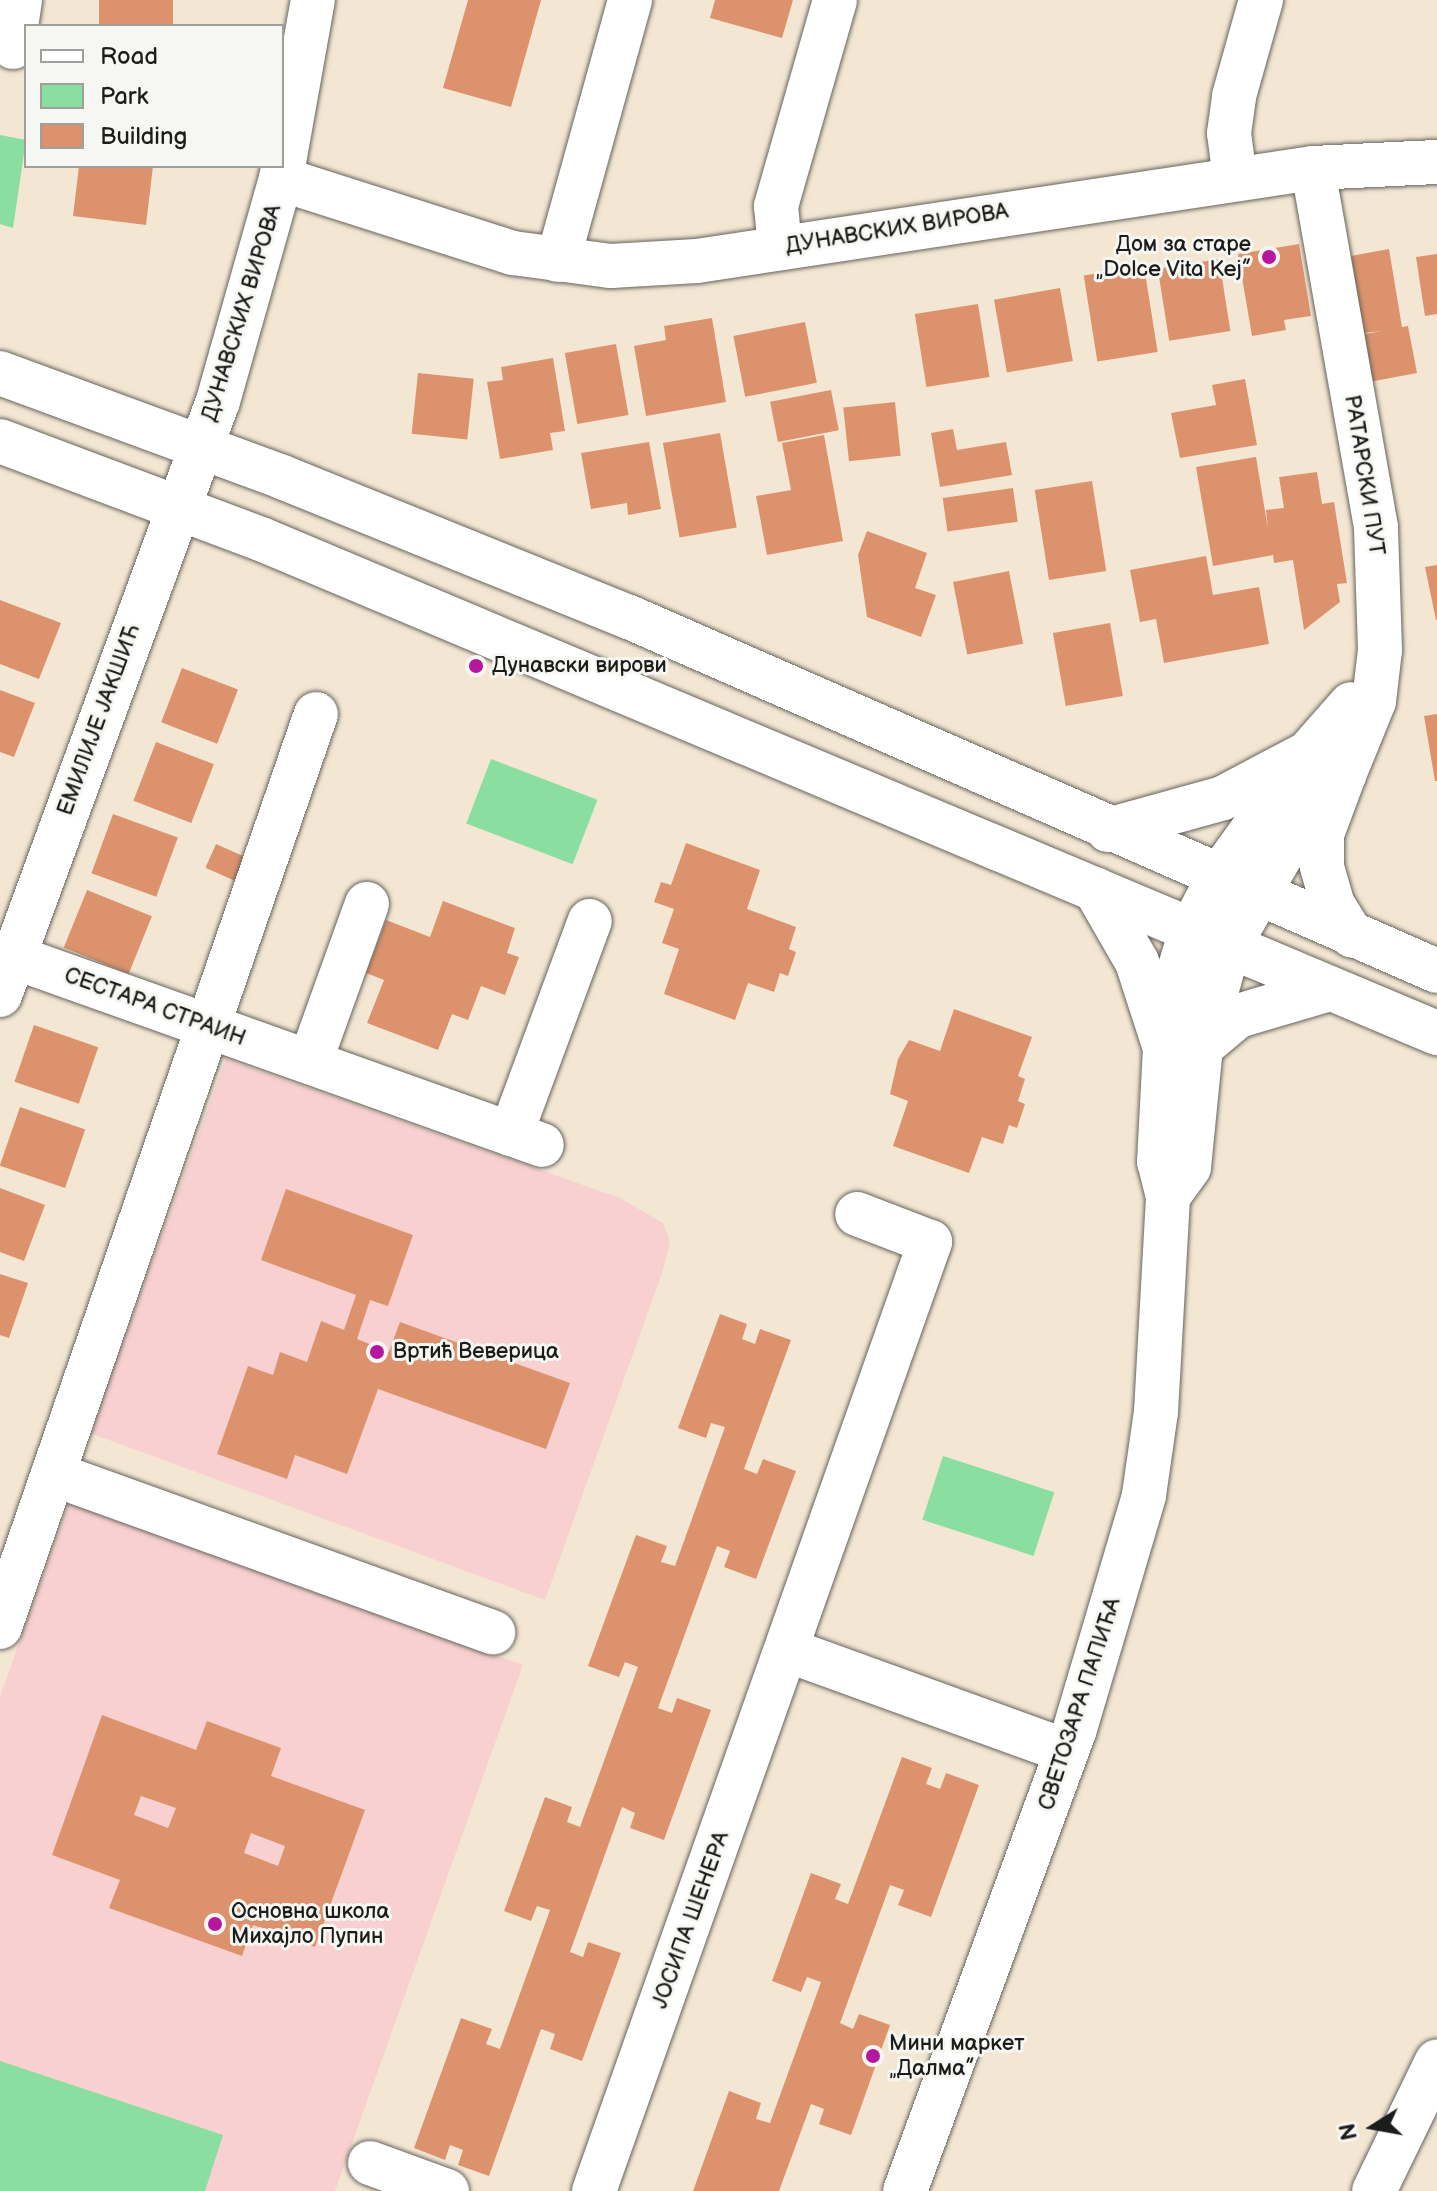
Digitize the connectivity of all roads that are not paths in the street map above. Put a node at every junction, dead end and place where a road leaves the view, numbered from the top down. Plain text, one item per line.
1 (20, 0) edge
2 (313, 0) edge
3 (630, 0) edge
4 (835, 0) edge
5 (1261, 0) edge
6 (13, 47) dead end
7 (284, 162) edge
8 (1437, 162) edge
9 (283, 168) edge
10 (1313, 168) junction
11 (281, 179) junction
12 (1235, 179) junction
13 (780, 248) junction
14 (558, 260) junction
15 (0, 373) edge
16 (0, 441) edge
17 (201, 446) junction
18 (178, 507) junction
19 (1351, 704) dead end
20 (316, 714) dead end
21 (1326, 764) junction
22 (1108, 830) junction
23 (1238, 885) junction
24 (1095, 889) junction
25 (367, 904) dead end
26 (590, 921) dead end
27 (1352, 935) junction
28 (1210, 938) junction
29 (5, 968) edge
30 (1437, 971) edge
31 (1330, 989) junction
32 (207, 1026) junction
33 (1437, 1033) edge
34 (1183, 1048) junction
35 (310, 1062) junction
36 (857, 1214) dead end
37 (53, 1474) junction
38 (0, 1627) edge
39 (493, 1632) dead end
40 (787, 1650) junction
41 (1066, 1751) junction
42 (1437, 2061) edge
43 (370, 2163) dead end
44 (447, 2191) edge
45 (594, 2191) edge
46 (905, 2191) edge
47 (1374, 2191) edge

1 - 6 street
2 - 7 street, ДУНАВСКИХ ВИРОВА
3 - 14 street
4 - 13 street
5 - 12 street
8 - 10 street, ДУНАВСКИХ ВИРОВА
9 - 11 street, ДУНАВСКИХ ВИРОВА
10 - 12 street, ДУНАВСКИХ ВИРОВА
10 - 21 street, РАТАРСКИ ПУТ
11 - 14 street, ДУНАВСКИХ ВИРОВА
11 - 17 street, ДУНАВСКИХ ВИРОВА
12 - 13 street, ДУНАВСКИХ ВИРОВА
13 - 14 street, ДУНАВСКИХ ВИРОВА
15 - 17 street
16 - 18 street
17 - 18 street, ЕМИЛИЈЕ ЈАКШИЋ
17 - 22 street
18 - 24 street
18 - 29 street, ЕМИЛИЈЕ ЈАКШИЋ
19 - 21 street, РАТАРСКИ ПУТ
20 - 32 street
21 - 22 street
21 - 23 street, РАТАРСКИ ПУТ
21 - 27 street
22 - 23 street
23 - 27 street
23 - 28 street, СВЕТОЗАРА ПАПИЋА
24 - 28 street
24 - 34 street
25 - 35 street
26 - 35 street, СЕСТАРА СТРАИН
27 - 30 street
28 - 31 street
28 - 34 street, СВЕТОЗАРА ПАПИЋА
29 - 32 street, СЕСТАРА СТРАИН
31 - 33 street
31 - 34 street
32 - 35 street, СЕСТАРА СТРАИН
32 - 37 street
34 - 41 street, СВЕТОЗАРА ПАПИЋА
36 - 40 street, ЈОСИПА ШЕНЕРА
37 - 38 street
37 - 39 street
40 - 41 street
40 - 45 street, ЈОСИПА ШЕНЕРА
41 - 46 street, СВЕТОЗАРА ПАПИЋА
42 - 47 street
43 - 44 street

